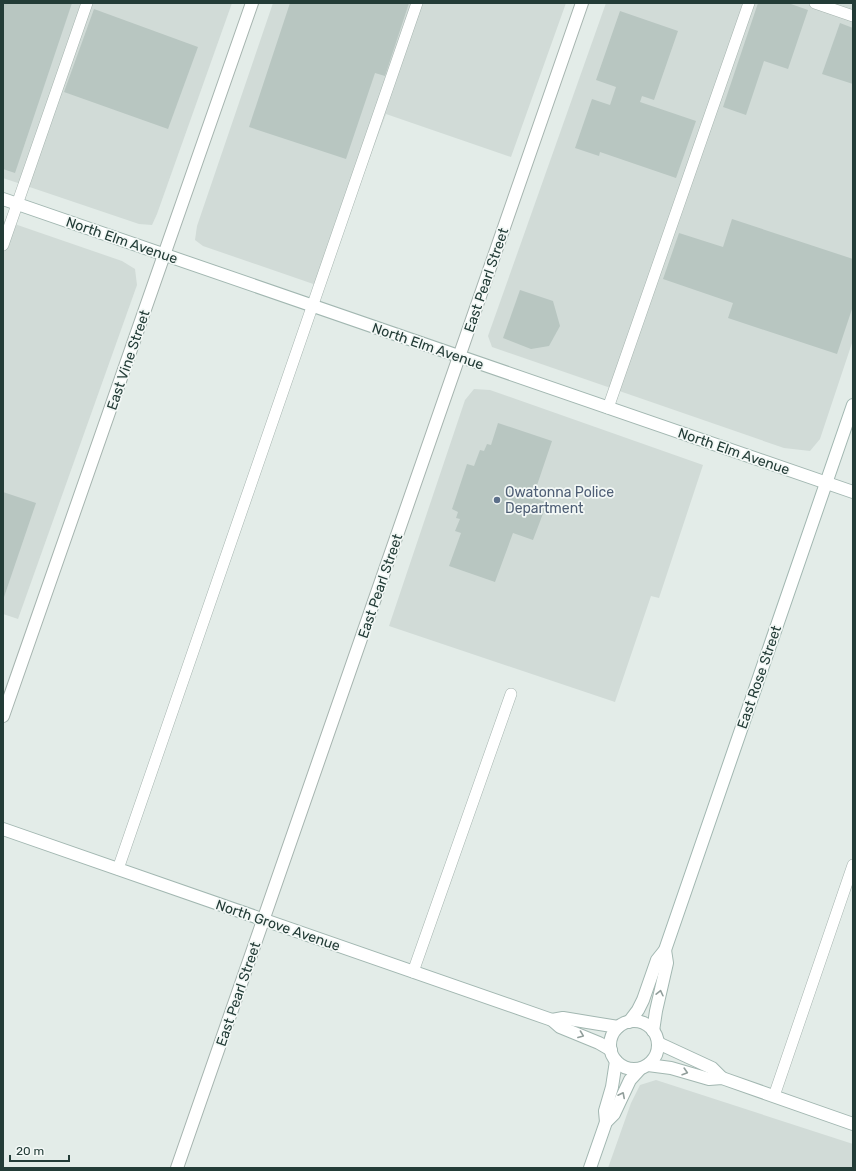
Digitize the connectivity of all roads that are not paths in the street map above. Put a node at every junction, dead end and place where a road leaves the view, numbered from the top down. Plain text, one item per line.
1 (87, 3) edge
2 (252, 3) edge
3 (417, 3) edge
4 (582, 3) edge
5 (749, 3) edge
6 (815, 3) edge
7 (853, 16) edge
8 (3, 199) edge
9 (17, 204) junction
10 (3, 245) edge
11 (164, 255) junction
12 (312, 306) junction
13 (460, 357) junction
14 (853, 404) edge
15 (608, 408) junction
16 (826, 483) junction
17 (853, 492) edge
18 (511, 694) dead end
19 (3, 716) edge
20 (3, 829) edge
21 (853, 865) edge
22 (118, 869) junction
23 (264, 920) junction
24 (665, 950) junction
25 (413, 972) junction
26 (552, 1020) junction
27 (629, 1022) junction
28 (618, 1027) junction
29 (653, 1031) junction
30 (658, 1043) junction
31 (613, 1056) junction
32 (644, 1067) junction
33 (722, 1078) junction
34 (774, 1096) junction
35 (606, 1122) junction
36 (853, 1124) edge
37 (177, 1168) edge
38 (590, 1168) edge

1 - 9 lane
2 - 11 street, East Vine Street
3 - 12 lane
4 - 13 street, East Pearl Street
5 - 15 lane
6 - 7 lane
8 - 9 street, North Elm Avenue
9 - 10 lane
9 - 11 street, North Elm Avenue
11 - 12 street, North Elm Avenue
11 - 19 street, East Vine Street
12 - 13 street, North Elm Avenue
12 - 22 lane
13 - 15 street, North Elm Avenue
13 - 23 street, East Pearl Street
14 - 16 street, East Rose Street
15 - 16 street, North Elm Avenue
16 - 17 street, North Elm Avenue
16 - 24 street, East Rose Street
18 - 25 lane
20 - 22 street, North Grove Avenue
21 - 34 lane
22 - 23 street, North Grove Avenue
23 - 25 street, North Grove Avenue
23 - 37 street, East Pearl Street
24 - 27 street, East Rose Street
29 -> 24 street, East Rose Street
25 - 26 street, North Grove Avenue
26 - 28 street, North Grove Avenue
26 -> 31 street, North Grove Avenue
27 - 28 street
27 - 29 street
28 - 31 street
29 - 30 street
30 - 32 street
30 - 33 street
31 - 32 street
31 - 35 street
32 -> 33 street
35 -> 32 street
33 - 34 street
34 - 36 street
35 - 38 street

